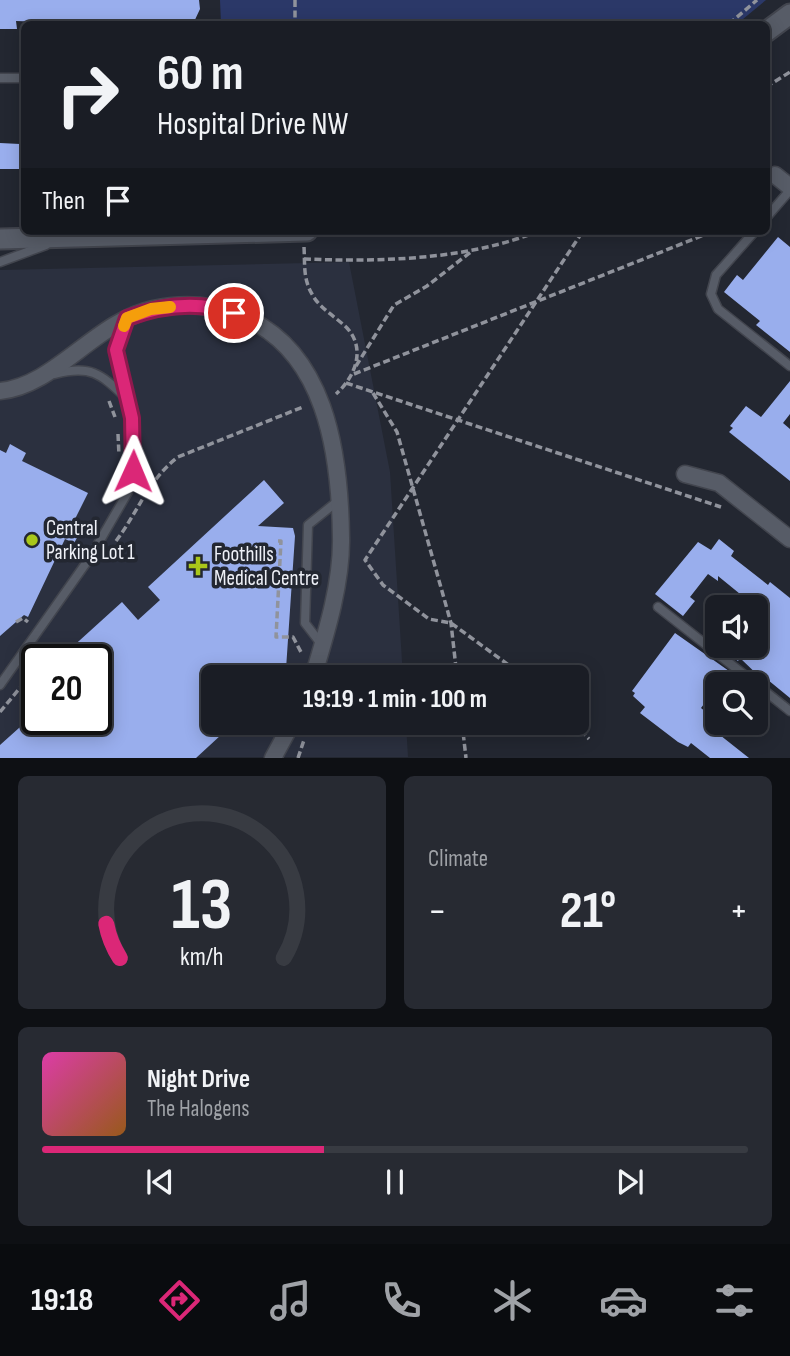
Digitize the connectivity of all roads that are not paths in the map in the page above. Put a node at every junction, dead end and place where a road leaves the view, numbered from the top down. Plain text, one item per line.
1 (790, 14) edge
2 (770, 29) edge
3 (0, 78) edge
4 (21, 78) edge
5 (775, 175) dead end
6 (790, 189) edge
7 (770, 213) edge
8 (136, 235) edge
9 (252, 235) edge
10 (751, 235) edge
11 (0, 239) edge
12 (63, 239) junction
13 (306, 240) edge
14 (0, 262) edge
15 (127, 318) junction
16 (790, 366) edge
17 (36, 378) junction
18 (0, 391) edge
19 (125, 397) junction
20 (685, 474) dead end
21 (339, 500) junction
22 (790, 539) edge
23 (658, 607) dead end
24 (323, 645) junction
25 (317, 665) edge
26 (741, 672) edge
27 (0, 685) edge
28 (768, 694) edge
29 (790, 711) edge
30 (285, 735) edge
31 (273, 758) edge

1 - 2 street
3 - 4 lane
5 - 6 street
6 - 7 lane
8 - 12 street
9 - 13 street
10 - 16 lane
11 - 12 street
12 - 14 lane
15 - 17 street
15 - 19 lane
15 - 21 street
17 - 18 street
17 - 19 lane
19 - 27 lane
20 - 22 street
21 - 24 street
21 - 24 lane
23 - 26 lane
24 - 25 street
28 - 29 lane
30 - 31 street

